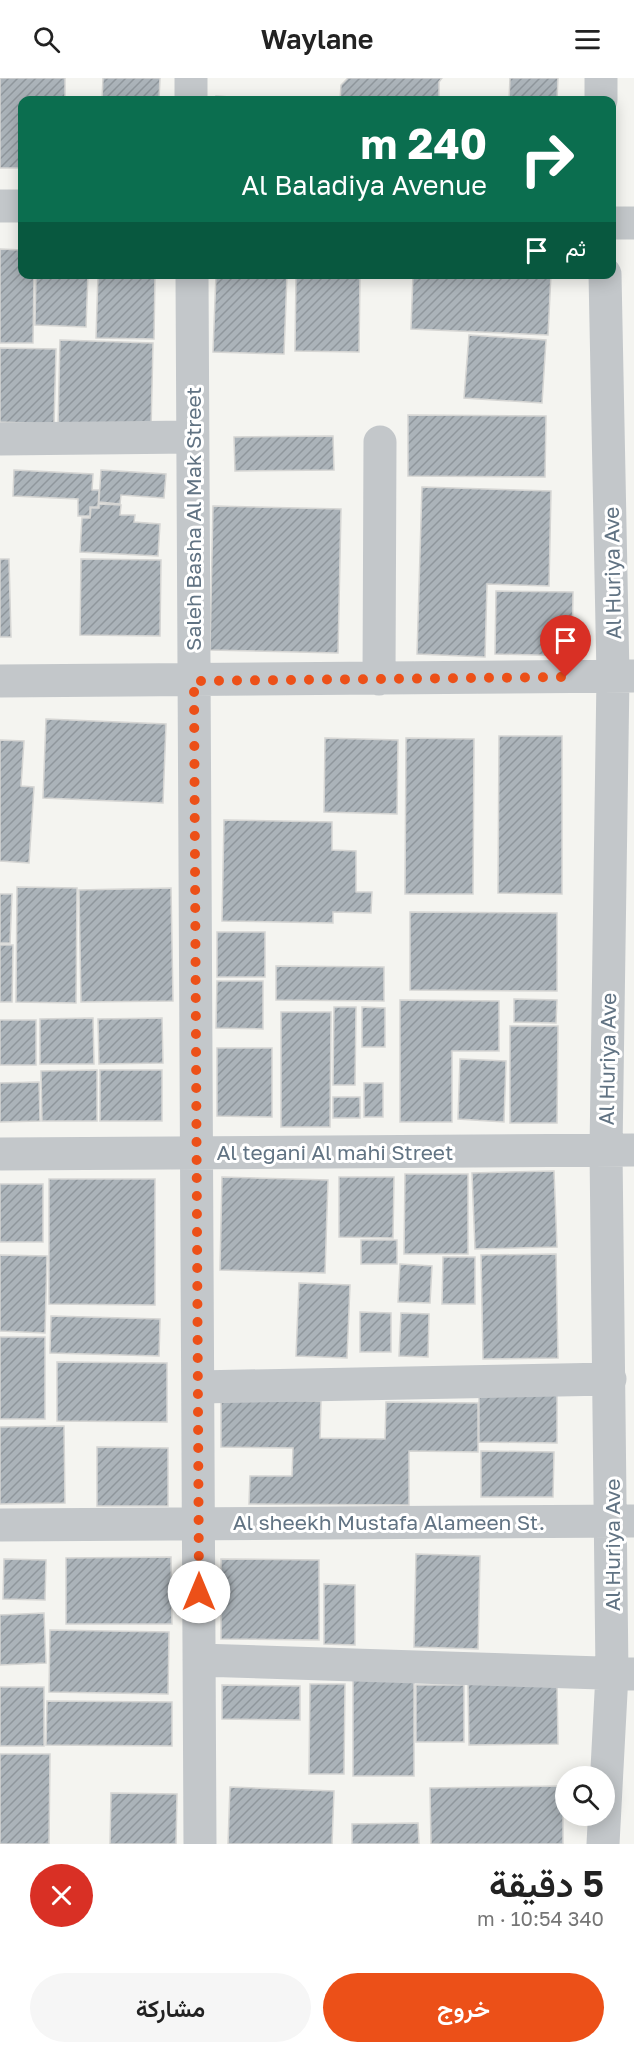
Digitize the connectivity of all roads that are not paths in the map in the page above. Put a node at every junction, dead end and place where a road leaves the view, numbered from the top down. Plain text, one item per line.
1 (191, 78) edge
2 (601, 78) edge
3 (191, 96) edge
4 (601, 96) edge
5 (0, 206) edge
6 (18, 206) edge
7 (616, 223) edge
8 (634, 223) edge
9 (192, 279) edge
10 (605, 279) edge
11 (192, 437) junction
12 (0, 439) edge
13 (380, 442) dead end
14 (624, 676) edge
15 (379, 679) junction
16 (0, 681) edge
17 (194, 681) junction
18 (620, 1150) edge
19 (196, 1153) junction
20 (0, 1154) edge
21 (621, 1297) edge
22 (610, 1379) junction
23 (198, 1387) junction
24 (623, 1521) edge
25 (198, 1523) junction
26 (0, 1525) edge
27 (199, 1660) junction
28 (623, 1674) edge
29 (200, 1844) edge
30 (603, 1844) edge

1 - 3 street
2 - 4 street
5 - 6 street
7 - 8 street
9 - 11 street, Saleh Basha Al Mak Street
10 - 14 street, Al Huriya Ave
11 - 12 street
11 - 17 street, Saleh Basha Al Mak Street
13 - 15 street
14 - 15 street
14 - 18 street, Al Huriya Ave
15 - 17 street
16 - 17 street
17 - 19 street, Saleh Basha Al Mak Street
18 - 19 street, Al tegani Al mahi Street
18 - 21 street, Al Huriya Ave
19 - 20 street, Al tegani Al mahi Street
19 - 23 street, Saleh Basha Al Mak Street
21 - 22 street, Al Huriya Ave
22 - 23 street
22 - 24 street, Al Huriya Ave
23 - 25 street, Saleh Basha Al Mak Street
24 - 25 street, Al sheekh Mustafa Alameen St.
24 - 28 street, Al Huriya Ave
25 - 26 street, Al sheekh Mustafa Alameen St.
25 - 27 street, Saleh Basha Al Mak Street
27 - 28 street
27 - 29 street, Saleh Basha Al Mak Street
28 - 30 street, Al Huriya Ave

